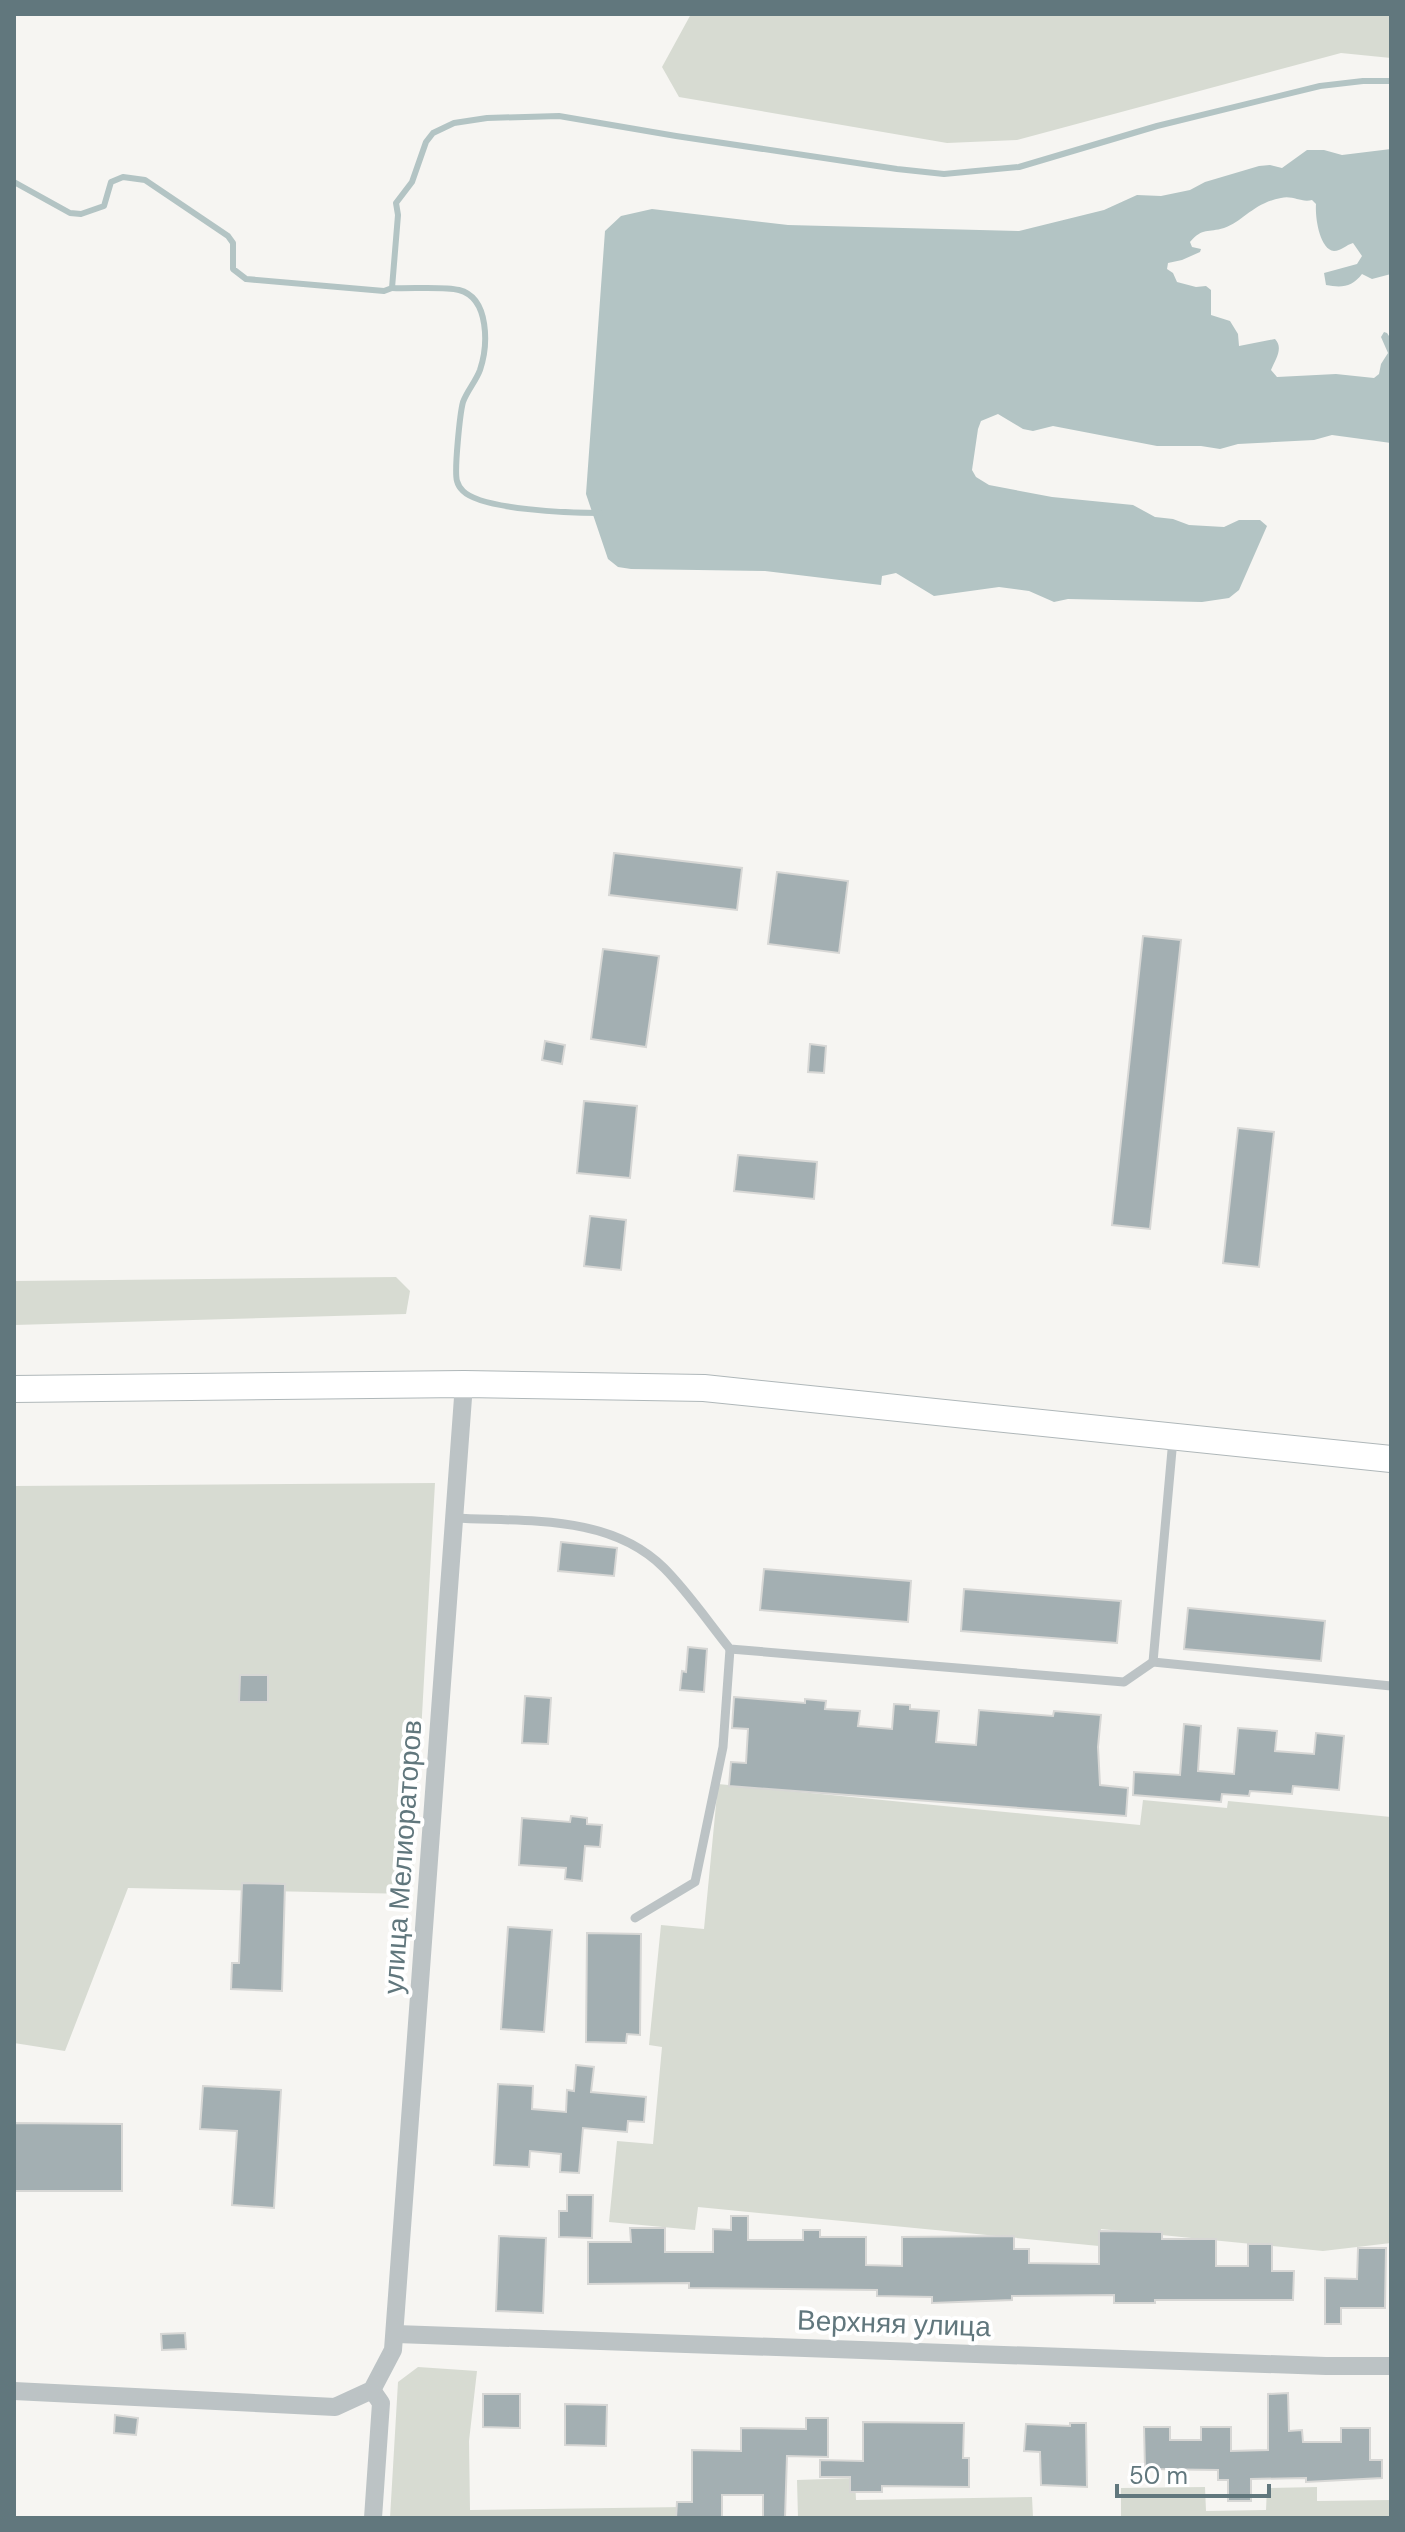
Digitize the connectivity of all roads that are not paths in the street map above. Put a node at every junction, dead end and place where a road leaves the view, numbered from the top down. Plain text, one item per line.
1 (464, 1384) junction
2 (14, 1389) edge
3 (1174, 1436) junction
4 (1391, 1459) edge
5 (455, 1518) junction
6 (730, 1649) junction
7 (1153, 1662) junction
8 (1391, 1686) edge
9 (635, 1918) dead end
10 (396, 2334) junction
11 (1391, 2366) edge
12 (372, 2390) junction
13 (14, 2391) edge
14 (373, 2518) edge

1 - 2 main road
1 - 3 main road
1 - 5 street, улица Мелиораторов
3 - 4 main road
3 - 7 lane
5 - 6 lane
5 - 10 street, улица Мелиораторов
6 - 7 lane
6 - 9 lane
7 - 8 lane
10 - 11 street, Верхняя улица
10 - 12 street, улица Мелиораторов
12 - 13 street
12 - 14 street

